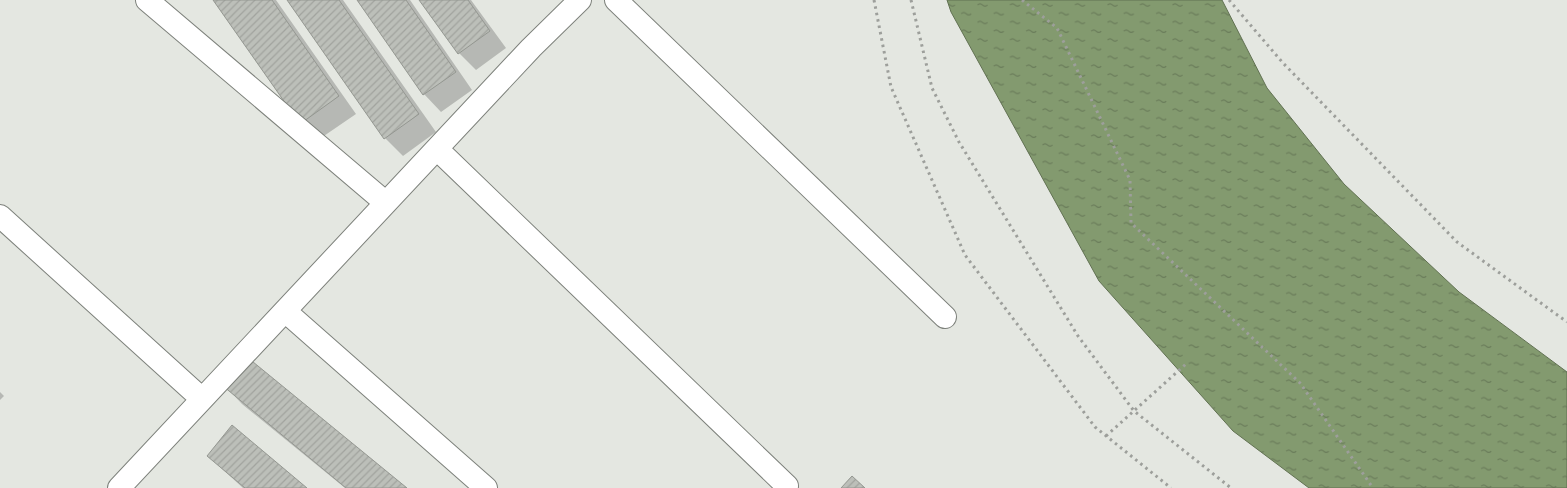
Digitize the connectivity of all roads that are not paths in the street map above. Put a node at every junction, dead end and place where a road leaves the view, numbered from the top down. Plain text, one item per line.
1 (148, 0) edge
2 (580, 0) edge
3 (616, 0) edge
4 (437, 149) junction
5 (386, 203) junction
6 (0, 216) edge
7 (285, 311) junction
8 (945, 317) dead end
9 (202, 399) junction
10 (787, 486) dead end
11 (119, 488) edge
12 (486, 488) edge

1 - 5 street
2 - 4 street
3 - 8 street
4 - 5 street
4 - 10 street
5 - 7 street
6 - 9 street
7 - 9 street
7 - 12 street
9 - 11 street

